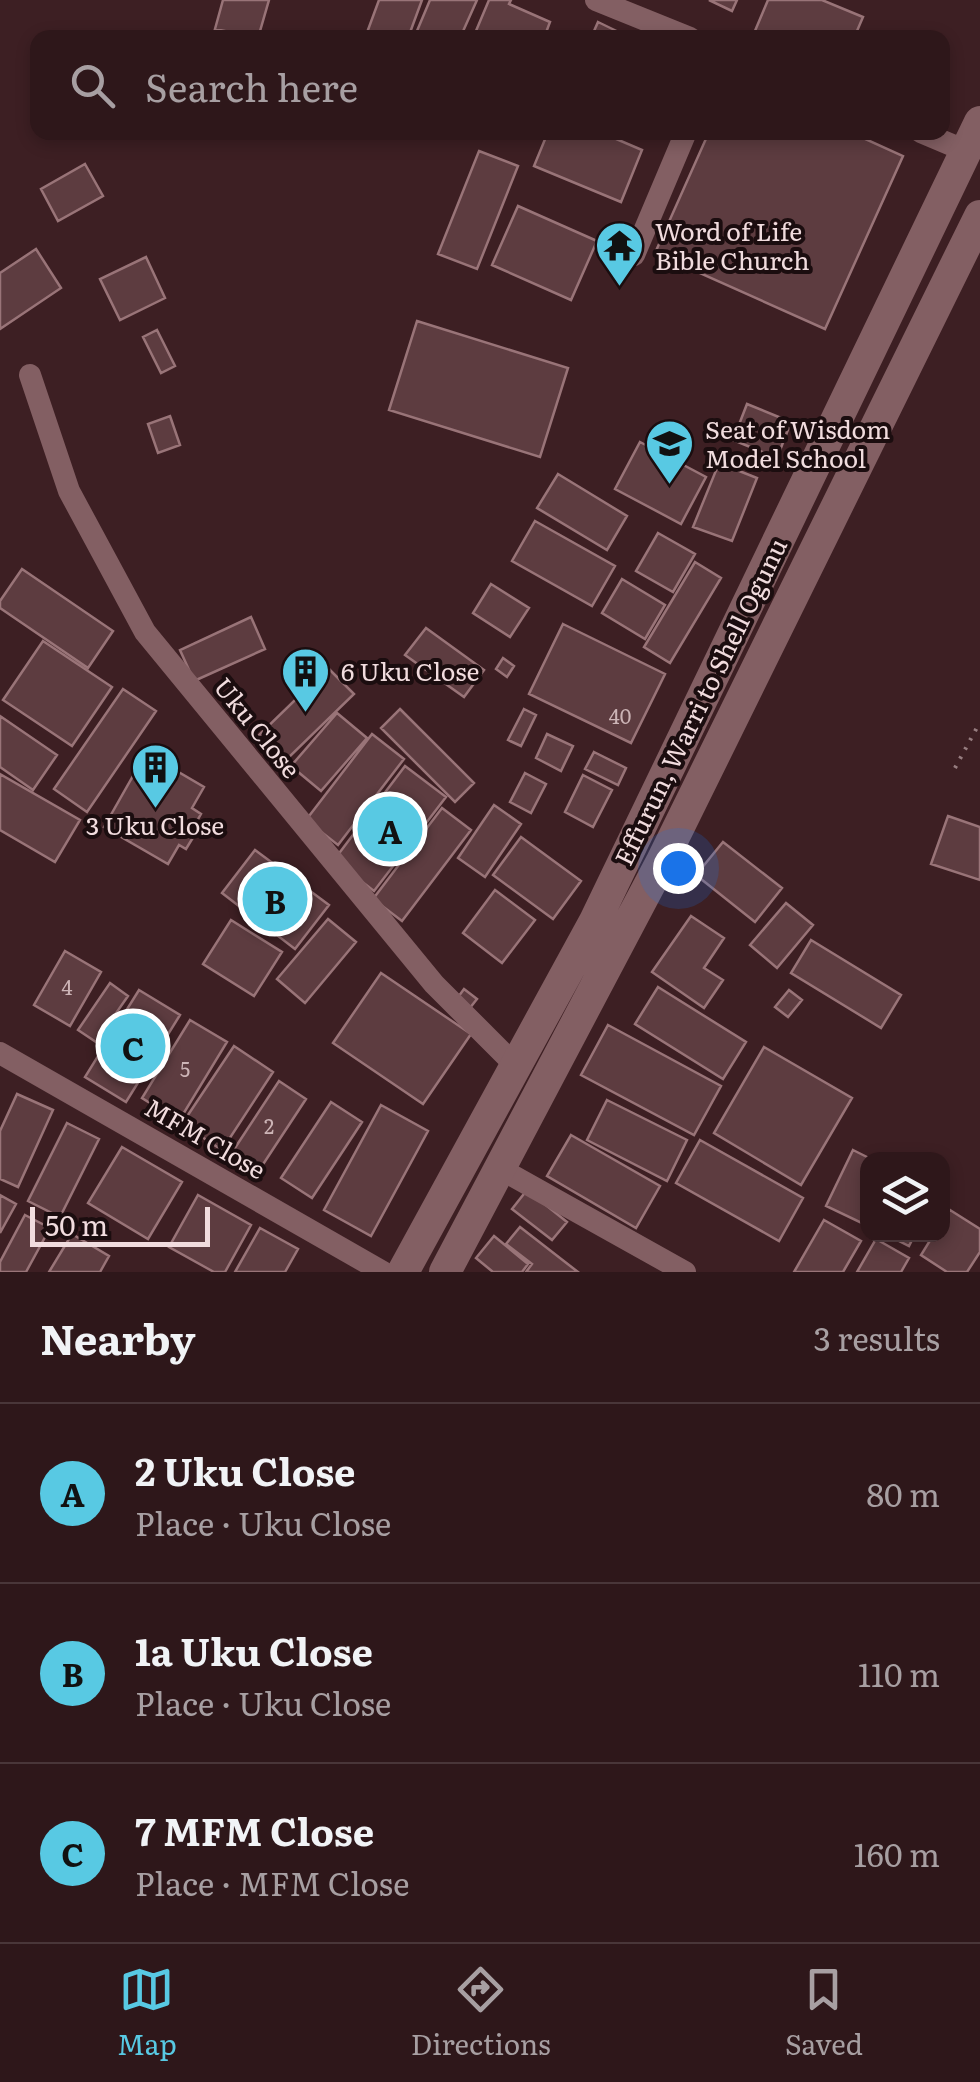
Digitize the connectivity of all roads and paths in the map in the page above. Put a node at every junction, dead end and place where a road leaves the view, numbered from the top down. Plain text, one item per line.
1 (596, 0) edge
2 (670, 30) edge
3 (973, 136) edge
4 (683, 140) edge
5 (980, 216) edge
6 (918, 251) junction
7 (634, 255) dead end
8 (955, 268) junction
9 (30, 374) dead end
10 (980, 722) edge
11 (955, 768) dead end
12 (0, 1053) edge
13 (518, 1066) junction
14 (499, 1168) junction
15 (383, 1272) edge
16 (403, 1272) edge
17 (445, 1272) edge
18 (685, 1272) edge

1 - 2 street
3 - 6 main road, Effurun, Warri to Shell Ogunu
4 - 7 street
5 - 8 main road, Effurun, Warri to Shell Ogunu
6 - 8 main road
6 - 13 main road, Effurun, Warri to Shell Ogunu
8 - 14 main road, Effurun, Warri to Shell Ogunu
9 - 13 street, Uku Close
10 - 11 path
12 - 15 street, MFM Close
13 - 16 main road, Effurun, Warri to Shell Ogunu
14 - 17 main road, Effurun, Warri to Shell Ogunu
14 - 18 street

